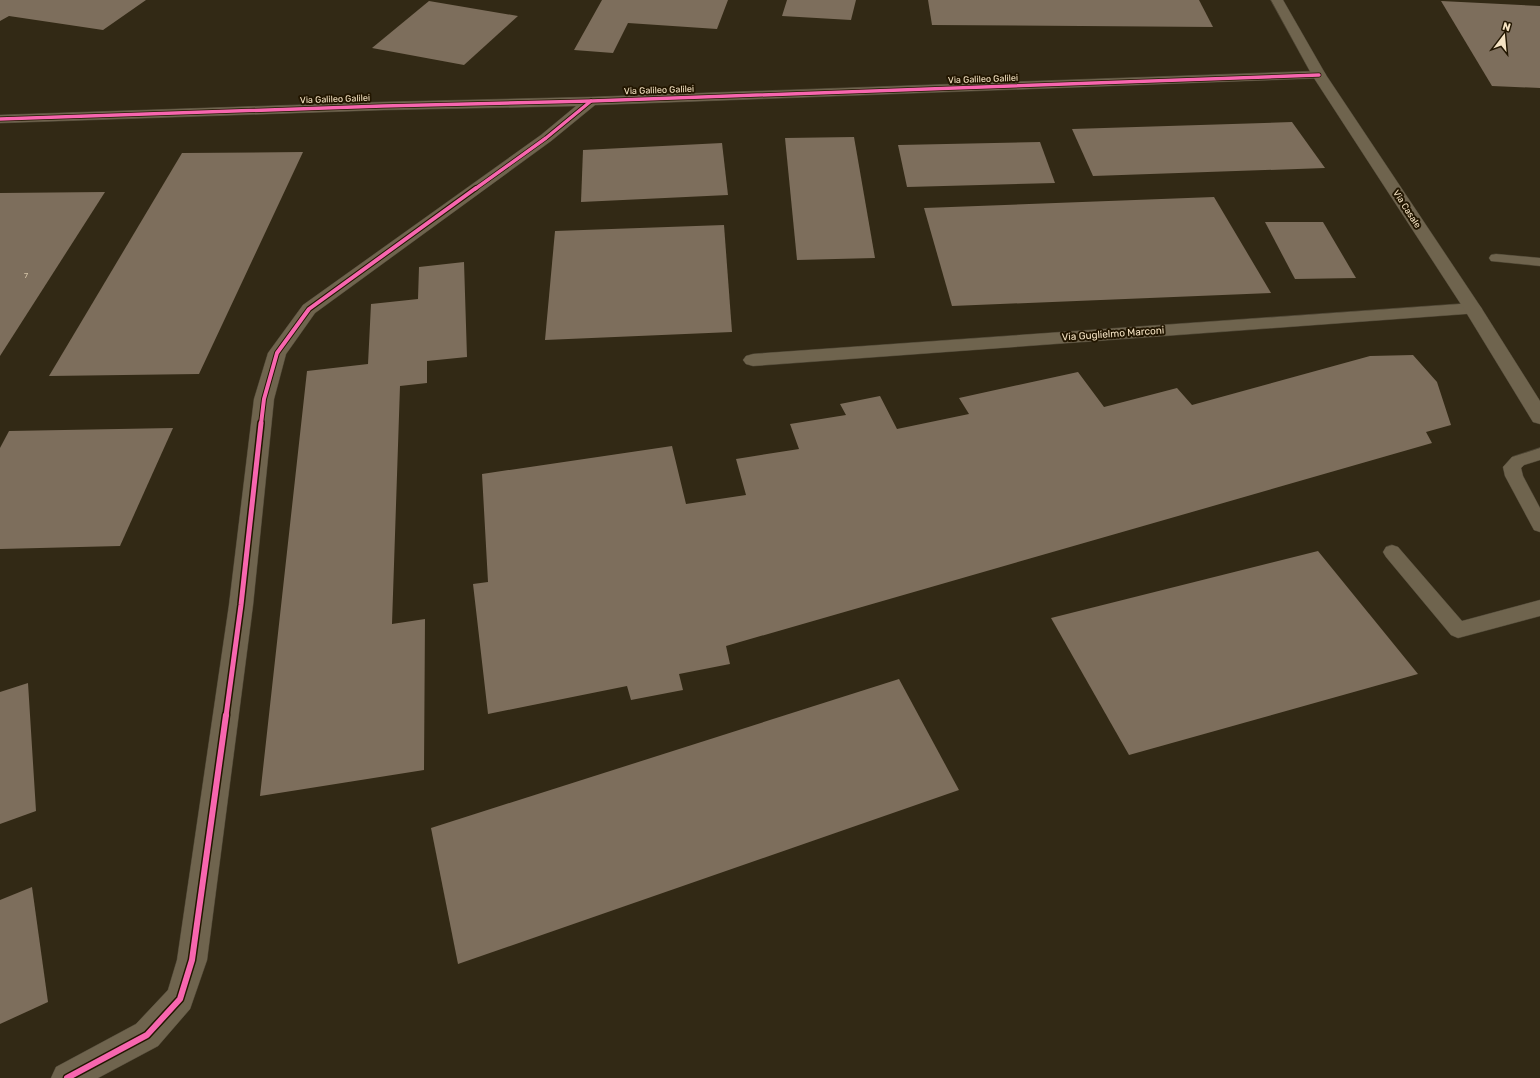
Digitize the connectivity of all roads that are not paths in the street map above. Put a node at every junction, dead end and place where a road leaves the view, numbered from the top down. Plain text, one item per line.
1 (1277, 0) edge
2 (1318, 75) junction
3 (591, 101) junction
4 (0, 119) edge
5 (1496, 258) dead end
6 (1540, 262) edge
7 (1473, 309) junction
8 (753, 360) dead end
9 (1540, 417) edge
10 (1540, 454) edge
11 (1540, 525) edge
12 (1392, 552) dead end
13 (1540, 608) edge
14 (67, 1078) edge

1 - 2 street, Via Casale
2 - 3 street, Via Galileo Galilei
2 - 7 street, Via Casale
3 - 4 street, Via Galileo Galilei
3 - 14 street
5 - 6 lane
7 - 8 street, Via Guglielmo Marconi
7 - 9 street, Via Casale
10 - 11 lane
12 - 13 lane

